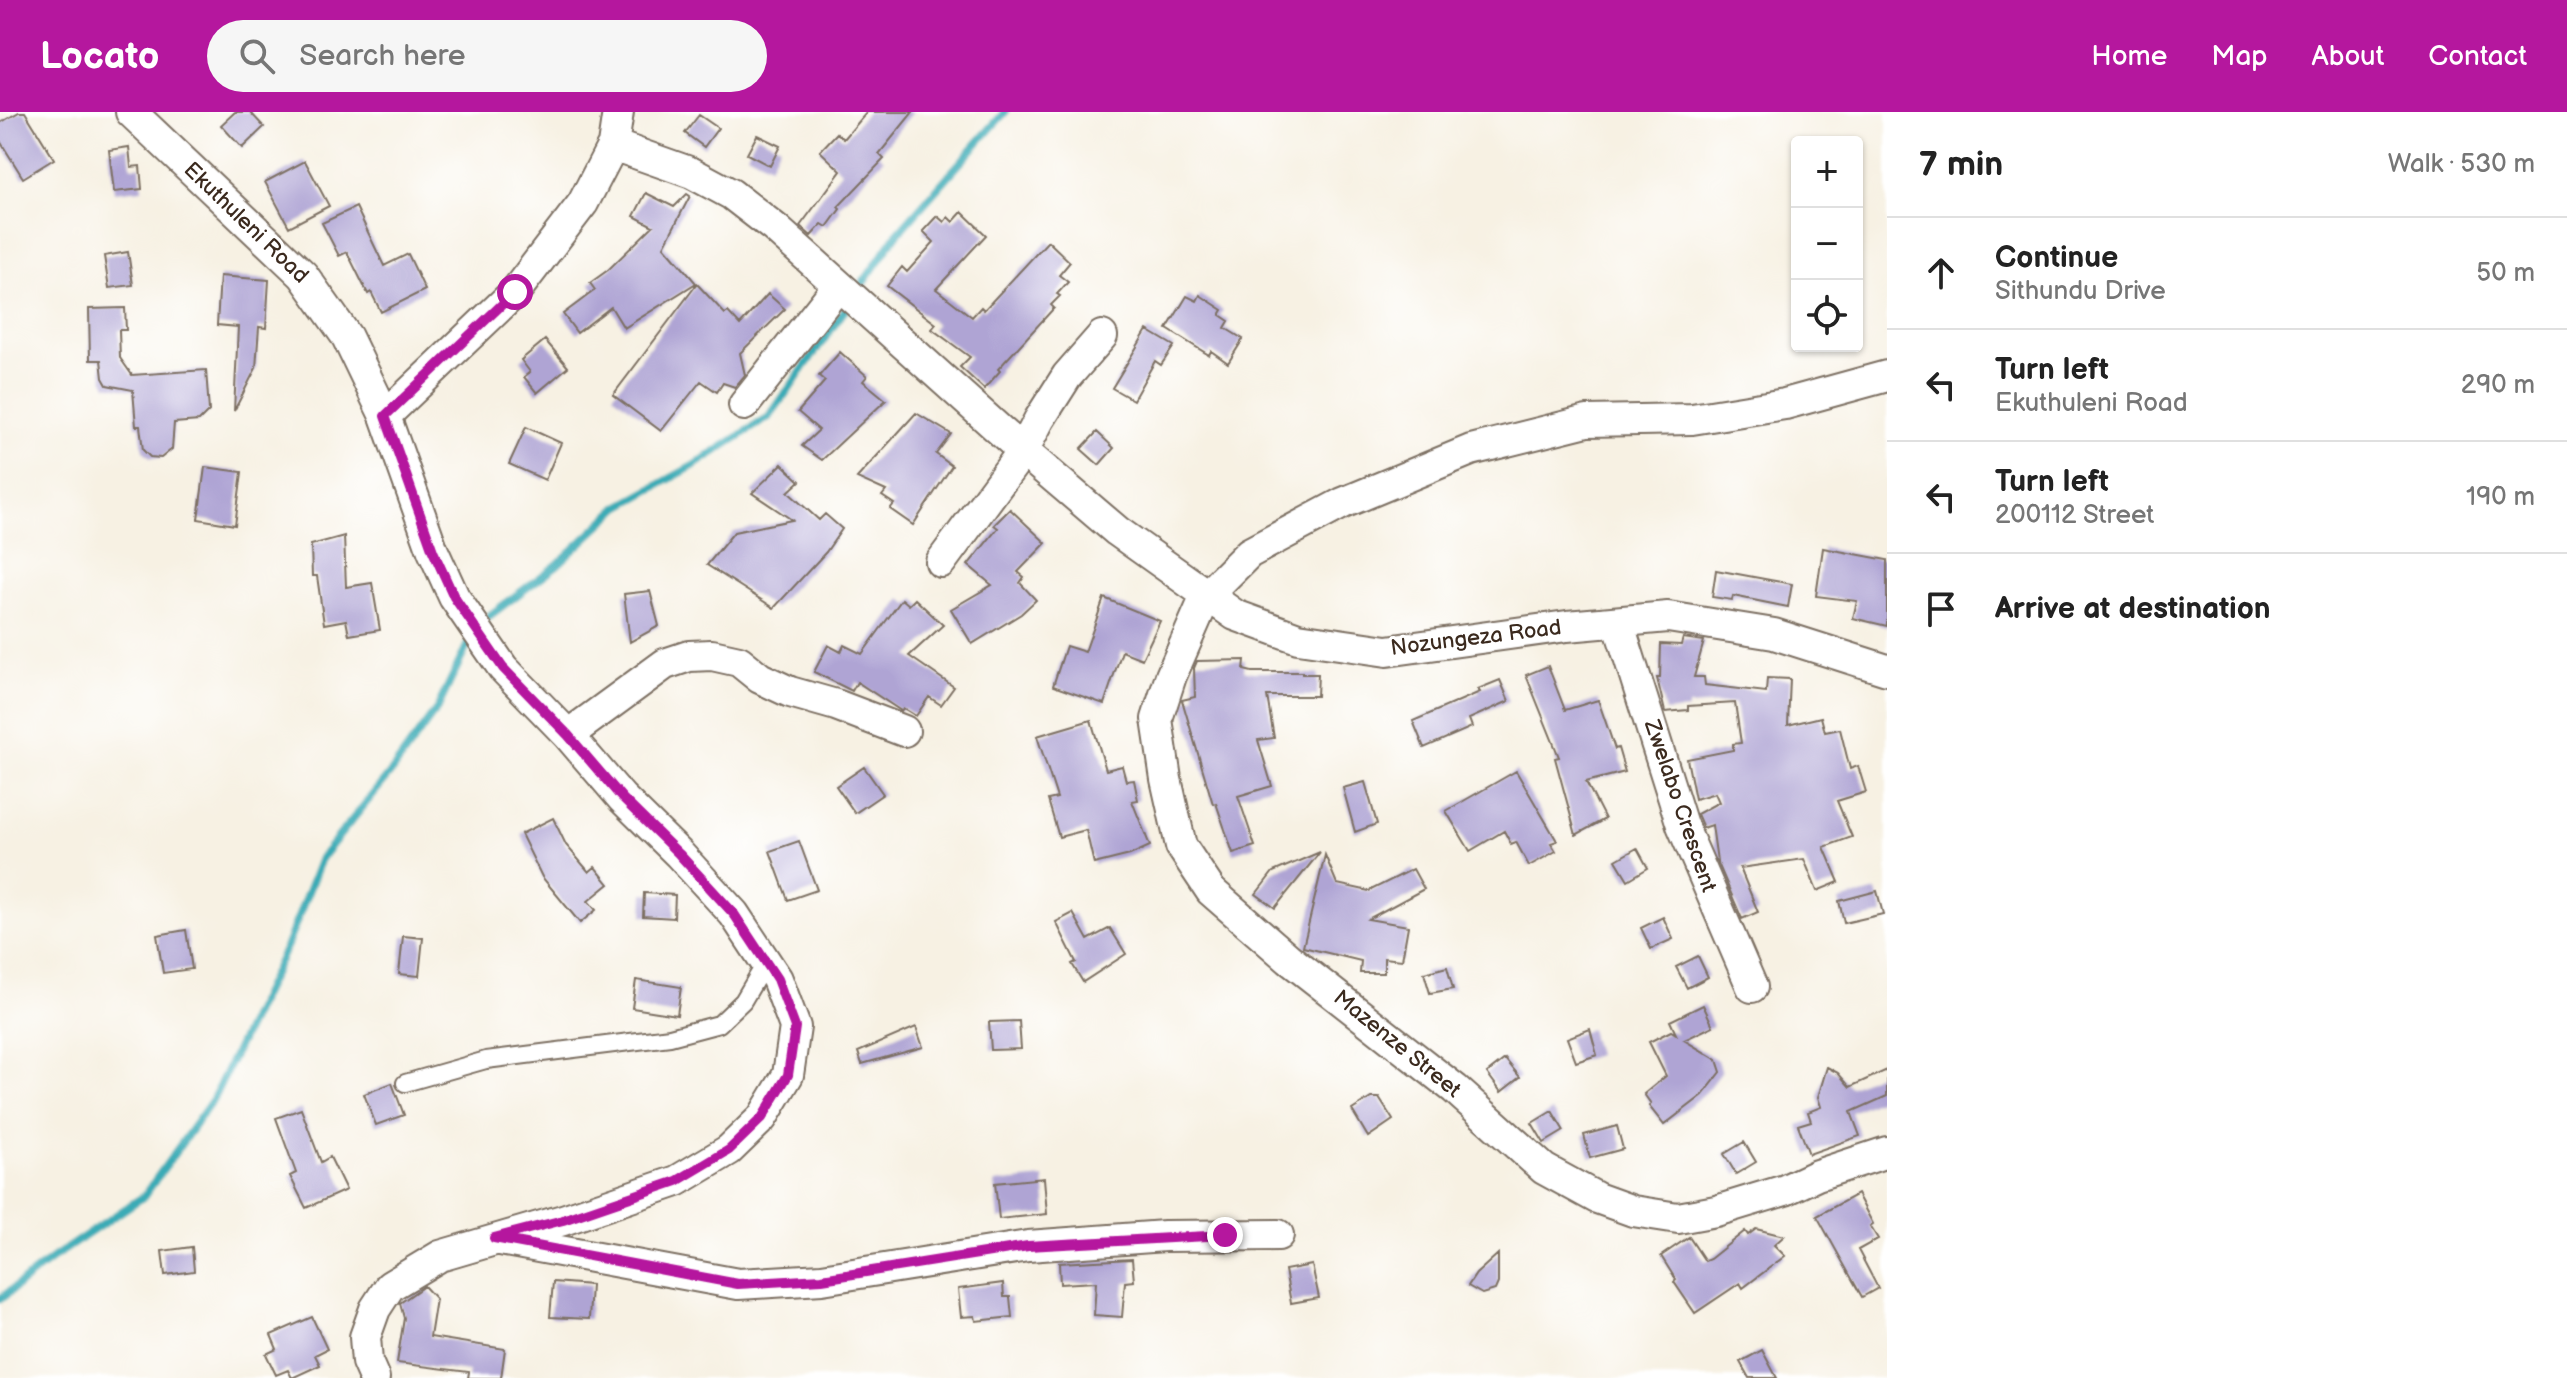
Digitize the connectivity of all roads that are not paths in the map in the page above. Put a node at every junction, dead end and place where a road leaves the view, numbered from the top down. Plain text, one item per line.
1 (131, 112) edge
2 (618, 112) edge
3 (613, 145) junction
4 (838, 286) junction
5 (1102, 336) dead end
6 (1887, 376) edge
7 (744, 405) dead end
8 (385, 416) junction
9 (1023, 451) junction
10 (941, 562) dead end
11 (1206, 596) junction
12 (1618, 622) junction
13 (1887, 670) edge
14 (904, 731) dead end
15 (568, 735) junction
16 (766, 962) junction
17 (1752, 987) dead end
18 (405, 1083) dead end
19 (1887, 1152) edge
20 (1278, 1235) dead end
21 (494, 1238) junction
22 (374, 1378) edge

1 - 8 street, Ekuthuleni Road
2 - 3 street
3 - 4 street, Nozungeza Road
3 - 8 street
4 - 7 street
4 - 9 street, Nozungeza Road
5 - 9 street
6 - 11 street
8 - 15 street, Ekuthuleni Road
9 - 10 street
9 - 11 street, Nozungeza Road
11 - 12 street, Nozungeza Road
11 - 19 street, Mazenze Street
12 - 13 street, Nozungeza Road
12 - 17 street, Zwelabo Crescent
14 - 15 street
15 - 16 street, Ekuthuleni Road
16 - 18 lane
16 - 21 street, Ekuthuleni Road
20 - 21 street
21 - 22 street, Ekuthuleni Road

